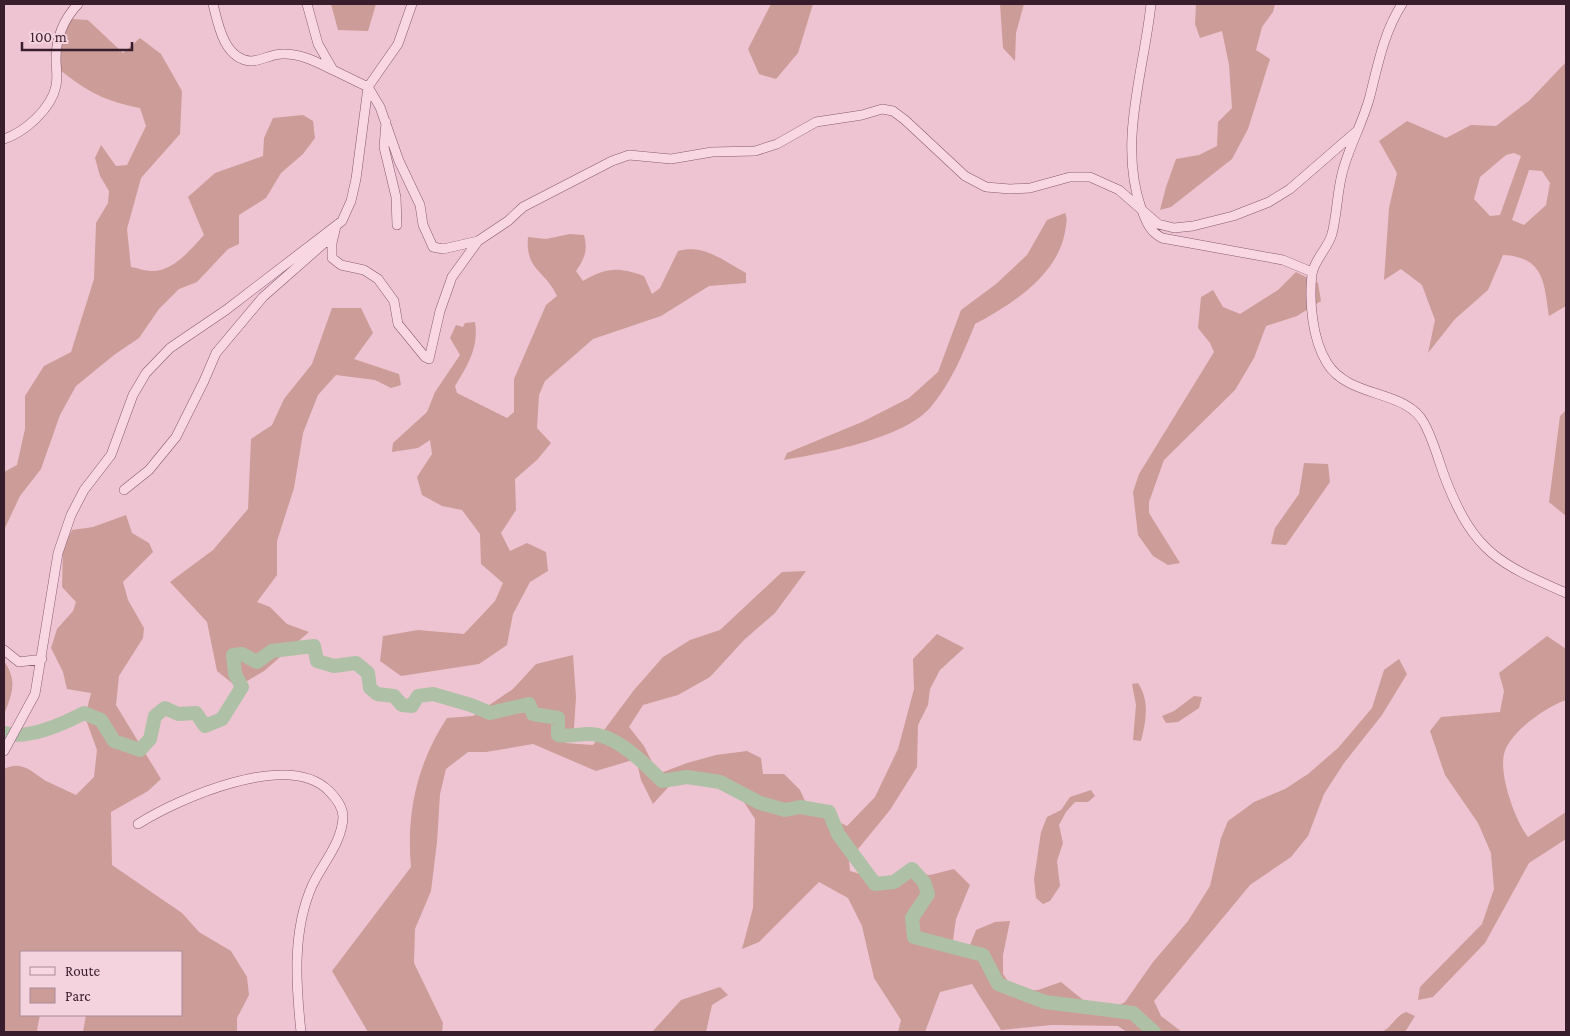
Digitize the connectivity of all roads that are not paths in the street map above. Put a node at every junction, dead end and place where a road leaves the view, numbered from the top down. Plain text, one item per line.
1 (78, 4) edge
2 (213, 4) edge
3 (307, 4) edge
4 (412, 4) edge
5 (1151, 4) edge
6 (1402, 4) edge
7 (333, 70) junction
8 (368, 87) junction
9 (386, 122) junction
10 (1358, 130) junction
11 (4, 139) edge
12 (1142, 209) junction
13 (397, 225) dead end
14 (334, 230) junction
15 (478, 241) junction
16 (1312, 272) junction
17 (124, 490) dead end
18 (1566, 593) edge
19 (4, 650) edge
20 (42, 659) junction
21 (4, 750) edge
22 (138, 824) dead end
23 (301, 1032) edge

1 - 11 street
2 - 7 street
3 - 7 street
4 - 8 street
5 - 12 street
6 - 10 street
7 - 8 street
8 - 9 street
8 - 14 street
9 - 13 street
9 - 15 street
10 - 12 street
10 - 16 street
12 - 15 street
12 - 16 street
14 - 15 street
14 - 17 street
14 - 20 street
16 - 18 street
19 - 20 street
20 - 21 street
22 - 23 street

